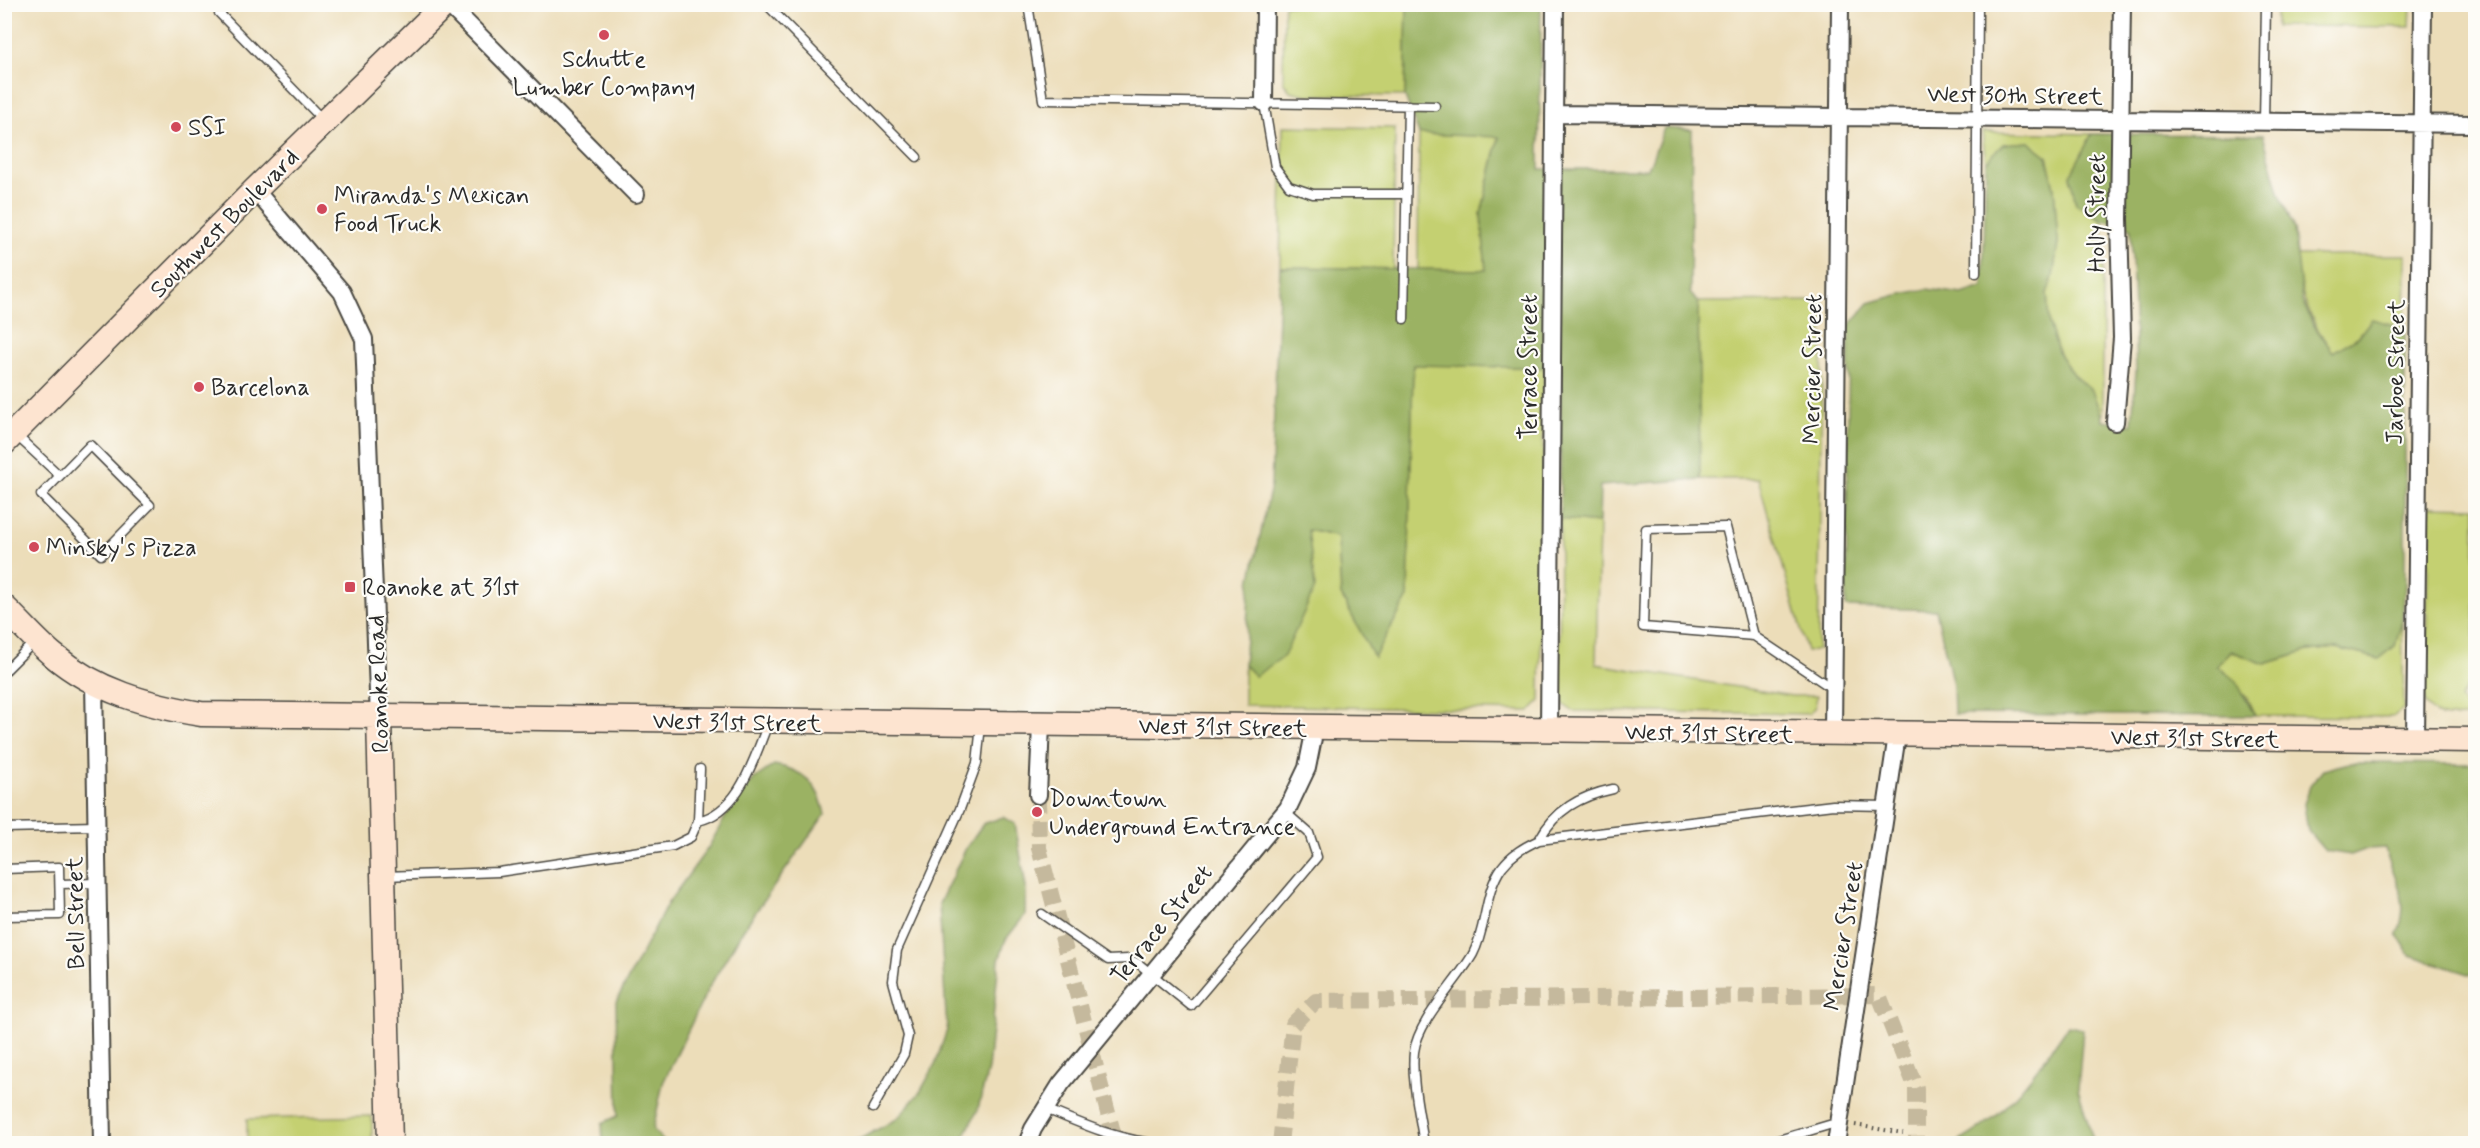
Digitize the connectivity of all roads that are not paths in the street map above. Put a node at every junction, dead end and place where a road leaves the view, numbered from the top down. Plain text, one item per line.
1 (228, 4) edge
2 (447, 4) edge
3 (766, 4) edge
4 (1028, 4) edge
5 (1265, 4) edge
6 (1555, 4) edge
7 (1840, 4) edge
8 (1978, 4) edge
9 (2122, 4) edge
10 (2266, 4) edge
11 (2423, 4) edge
12 (1263, 103) junction
13 (1408, 105) junction
14 (1435, 106) dead end
15 (1554, 114) junction
16 (1839, 117) junction
17 (1977, 119) junction
18 (2120, 120) junction
19 (324, 122) junction
20 (2264, 122) junction
21 (2421, 123) junction
22 (2475, 124) edge
23 (917, 157) dead end
24 (255, 190) junction
25 (636, 194) dead end
26 (1406, 194) junction
27 (1976, 273) dead end
28 (1404, 319) dead end
29 (2115, 422) dead end
30 (10, 438) edge
31 (59, 475) junction
32 (4, 607) edge
33 (1754, 636) junction
34 (37, 639) junction
35 (4, 672) edge
36 (94, 682) junction
37 (1833, 689) junction
38 (379, 718) junction
39 (769, 723) junction
40 (981, 725) junction
41 (1041, 725) junction
42 (1315, 728) junction
43 (1549, 731) junction
44 (1833, 734) junction
45 (1897, 735) junction
46 (2415, 740) junction
47 (2475, 740) edge
48 (700, 769) dead end
49 (1613, 789) dead end
50 (1038, 795) tunnel mouth
51 (1887, 806) junction
52 (1285, 812) junction
53 (698, 821) junction
54 (97, 826) junction
55 (4, 828) edge
56 (1539, 840) junction
57 (4, 869) edge
58 (384, 876) junction
59 (99, 883) junction
60 (60, 884) junction
61 (1042, 914) dead end
62 (4, 916) edge
63 (1151, 975) junction
64 (873, 1108) dead end
65 (1046, 1109) junction
66 (1839, 1122) junction
67 (102, 1143) edge
68 (390, 1143) edge
69 (1028, 1143) edge
70 (1162, 1143) edge
71 (1283, 1143) edge
72 (1315, 1143) edge
73 (1424, 1143) edge
74 (1765, 1143) edge
75 (1836, 1143) edge

1 - 19 lane
2 - 19 main road, Southwest Boulevard
2 - 25 street
3 - 23 lane
4 - 12 lane
5 - 12 street
6 - 15 street, Terrace Street
7 - 16 street, Mercier Street
8 - 17 lane
9 - 18 street, Holly Street
10 - 20 lane
11 - 21 street, Jarboe Street
12 - 13 lane
12 - 26 lane
13 - 14 lane
13 - 26 lane
15 - 16 street, West 30th Street
15 - 43 street, Terrace Street
16 - 17 street, West 30th Street
16 - 37 street, Mercier Street
17 - 18 street, West 30th Street
17 - 27 lane
18 - 20 street, West 30th Street
18 - 29 street, Holly Street
19 - 24 main road, Southwest Boulevard
20 - 21 street, West 30th Street
21 - 22 street, West 30th Street
21 - 46 street, Jarboe Street
24 - 30 main road, Southwest Boulevard
24 - 38 street, Roanoke Road
26 - 28 lane
30 - 31 lane
31 - 31 lane
32 - 34 main road, West 31st Street
33 - 33 lane
33 - 37 lane
34 - 35 lane
34 - 36 main road, West 31st Street
36 - 38 main road, West 31st Street
36 - 54 street, Bell Street
37 - 44 street, Mercier Street
38 - 39 main road, West 31st Street
38 - 58 main road, Roanoke Road
39 - 40 main road, West 31st Street
39 - 53 lane
40 - 41 main road, West 31st Street
40 - 64 lane
41 - 42 main road, West 31st Street
41 - 50 street
42 - 43 main road, West 31st Street
42 - 52 street, Terrace Street
43 - 44 main road, West 31st Street
44 - 45 main road, West 31st Street
45 - 46 main road, West 31st Street
45 - 51 street, Mercier Street
46 - 47 main road, West 31st Street
48 - 53 lane
49 - 56 lane
51 - 56 lane
51 - 66 street, Mercier Street
52 - 63 street, Terrace Street
52 - 63 lane
53 - 58 lane
54 - 55 lane
54 - 59 street, Bell Street
56 - 73 lane
57 - 60 lane
58 - 68 main road, Roanoke Road
59 - 60 lane
59 - 67 street, Bell Street
60 - 62 lane
61 - 63 lane
63 - 65 street, Terrace Street
65 - 69 street, Terrace Street
65 - 70 lane
66 - 74 lane
66 - 75 street, Mercier Street
71 - 72 lane

